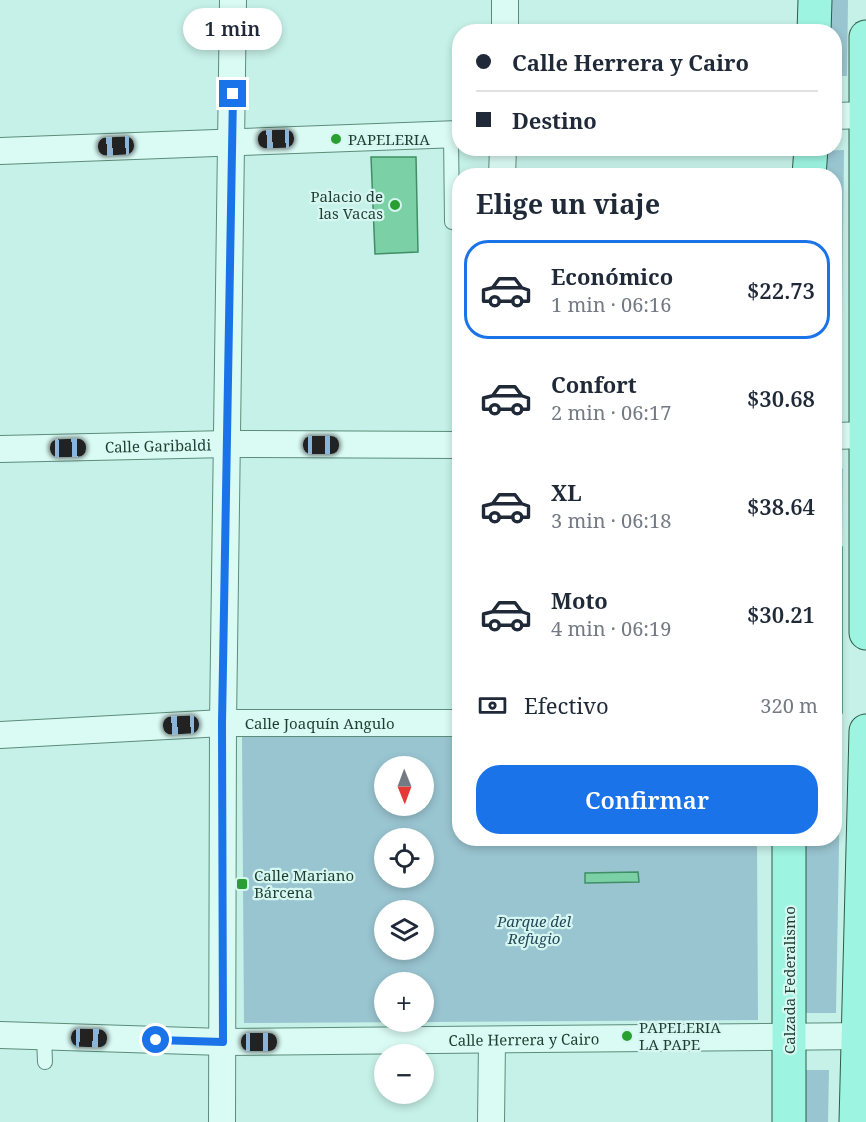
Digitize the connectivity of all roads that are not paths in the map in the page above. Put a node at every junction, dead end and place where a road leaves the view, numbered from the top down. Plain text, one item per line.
1 (233, 0) edge
2 (505, 0) edge
3 (815, 0) edge
4 (505, 24) edge
5 (814, 24) edge
6 (866, 37) edge
7 (855, 116) edge
8 (452, 134) edge
9 (232, 140) junction
10 (0, 151) edge
11 (866, 435) edge
12 (842, 436) edge
13 (228, 444) junction
14 (452, 445) edge
15 (0, 449) edge
16 (866, 633) edge
17 (222, 723) junction
18 (452, 723) edge
19 (866, 730) edge
20 (0, 735) edge
21 (789, 846) edge
22 (0, 1035) edge
23 (789, 1036) junction
24 (862, 1036) edge
25 (492, 1041) junction
26 (223, 1042) junction
27 (222, 1122) edge
28 (491, 1122) edge
29 (789, 1122) edge
30 (856, 1122) edge

1 - 9 street
2 - 4 street
3 - 5 main road
6 - 7 main road
7 - 11 main road
8 - 9 street
9 - 10 street
9 - 13 street
11 - 12 street
11 - 16 main road
13 - 14 street, Calle Garibaldi
13 - 15 street, Calle Garibaldi
13 - 17 street
17 - 18 street, Calle Joaquín Angulo
17 - 20 street, Calle Joaquín Angulo
17 - 26 street
19 - 24 main road
21 - 23 main road, Calzada Federalismo
22 - 26 street, Calle Herrera y Cairo
23 - 24 street, Calle Herrera y Cairo
23 - 25 street, Calle Herrera y Cairo
23 - 29 main road, Calzada Federalismo
24 - 30 main road
25 - 26 street, Calle Herrera y Cairo
25 - 28 street
26 - 27 street

